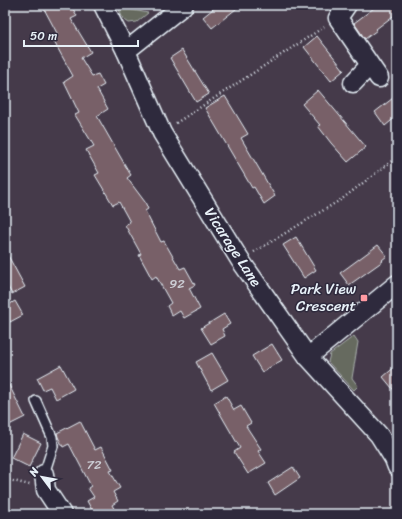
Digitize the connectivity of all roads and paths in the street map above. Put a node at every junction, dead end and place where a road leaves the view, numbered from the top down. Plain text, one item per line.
1 (103, 5) edge
2 (184, 5) edge
3 (343, 11) edge
4 (126, 51) junction
5 (353, 83) dead end
6 (162, 132) junction
7 (397, 157) edge
8 (240, 260) junction
9 (397, 284) edge
10 (308, 357) junction
11 (36, 401) dead end
12 (397, 467) edge
13 (5, 479) edge
14 (45, 482) junction
15 (62, 514) edge

1 - 4 street, Vicarage Lane
2 - 4 street
3 - 5 street
3 - 6 path
4 - 6 street, Vicarage Lane
6 - 8 street, Vicarage Lane
7 - 8 path
8 - 10 street, Vicarage Lane
9 - 10 street
10 - 12 street, Vicarage Lane
11 - 14 lane
13 - 14 path
14 - 15 street

